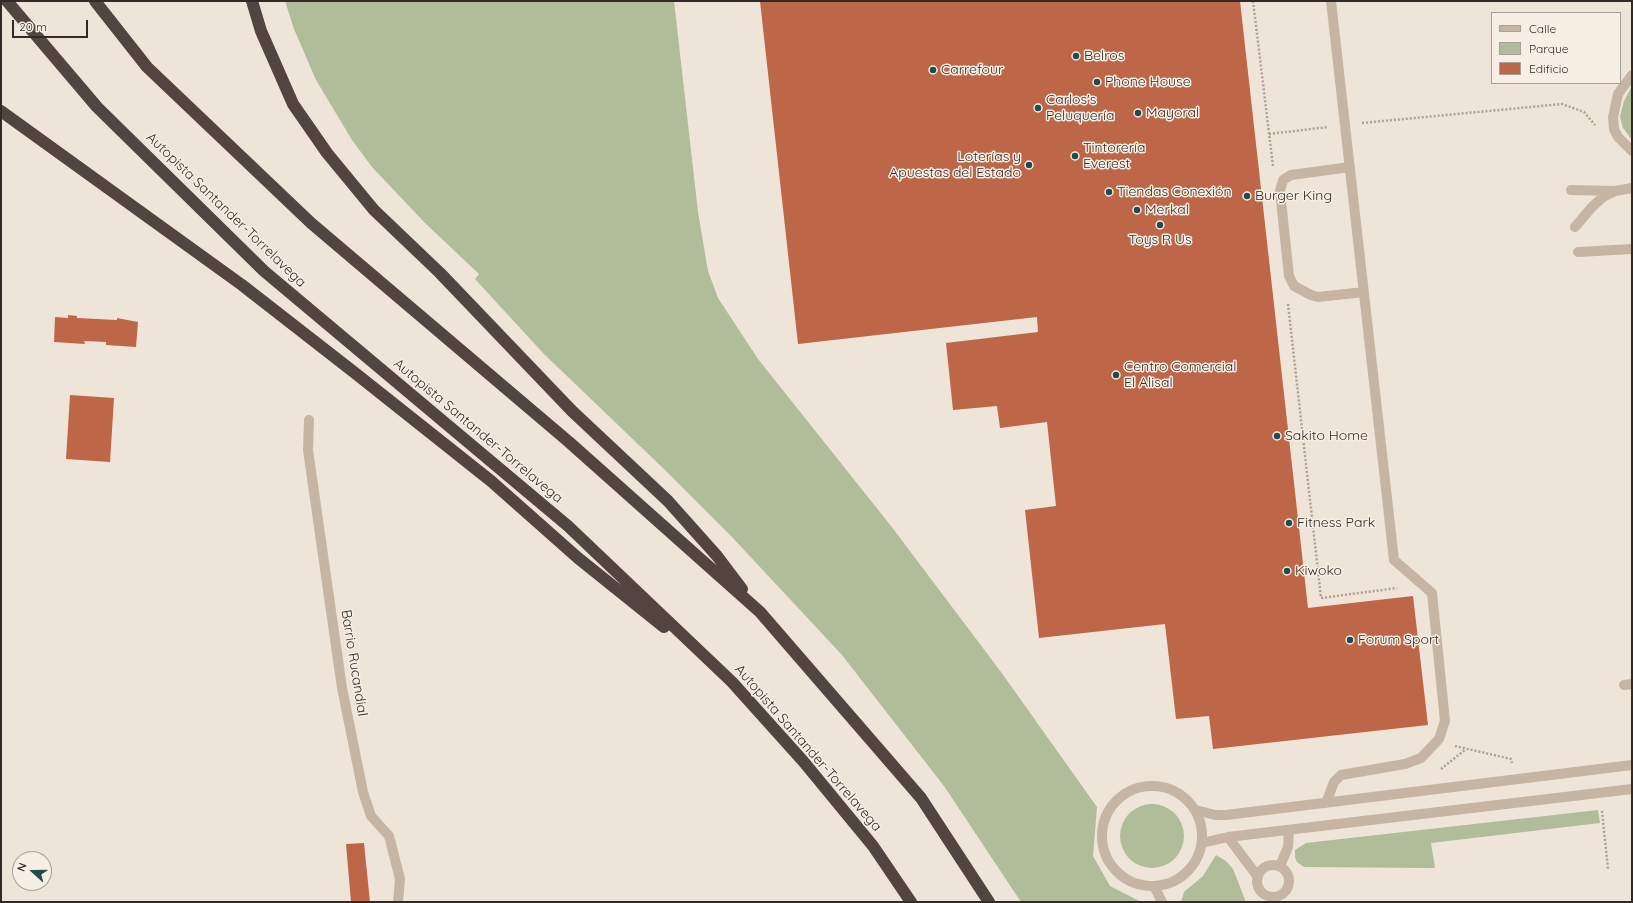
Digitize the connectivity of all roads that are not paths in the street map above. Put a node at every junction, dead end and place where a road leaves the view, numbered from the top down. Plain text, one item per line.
1 (7, 1) edge
2 (95, 1) edge
3 (252, 1) edge
4 (1331, 1) edge
5 (1632, 76) edge
6 (1, 110) edge
7 (1632, 151) edge
8 (1350, 167) junction
9 (1632, 188) edge
10 (1571, 190) dead end
11 (1615, 191) junction
12 (1576, 227) dead end
13 (1632, 249) edge
14 (1578, 252) dead end
15 (1364, 292) junction
16 (309, 420) dead end
17 (760, 612) junction
18 (732, 682) junction
19 (1632, 765) edge
20 (1632, 789) edge
21 (1326, 803) junction
22 (1196, 810) junction
23 (1289, 831) junction
24 (1228, 837) junction
25 (1202, 843) junction
26 (1280, 866) junction
27 (1258, 876) junction
28 (1154, 886) junction
29 (1274, 899) edge
30 (398, 902) edge
31 (911, 902) edge
32 (989, 902) edge
33 (1162, 902) edge

1 - 18 highway, Autopista Santander-Torrelavega
2 - 17 highway
3 - 17 highway
4 - 8 street
5 - 7 street
6 - 18 highway
8 - 15 street
8 - 15 street
9 - 11 street
10 - 11 street
11 - 12 street
13 - 14 street
15 - 21 street
16 - 30 street, Barrio Rucandial
17 - 32 highway
18 - 31 highway, Autopista Santander-Torrelavega
19 - 21 street
20 - 23 street
21 - 22 street
22 - 25 street
22 - 28 street
23 - 24 street
23 - 26 street
24 - 25 street
24 - 27 street
25 - 28 street
26 - 27 street
26 - 29 street
27 - 29 street
28 - 33 street

